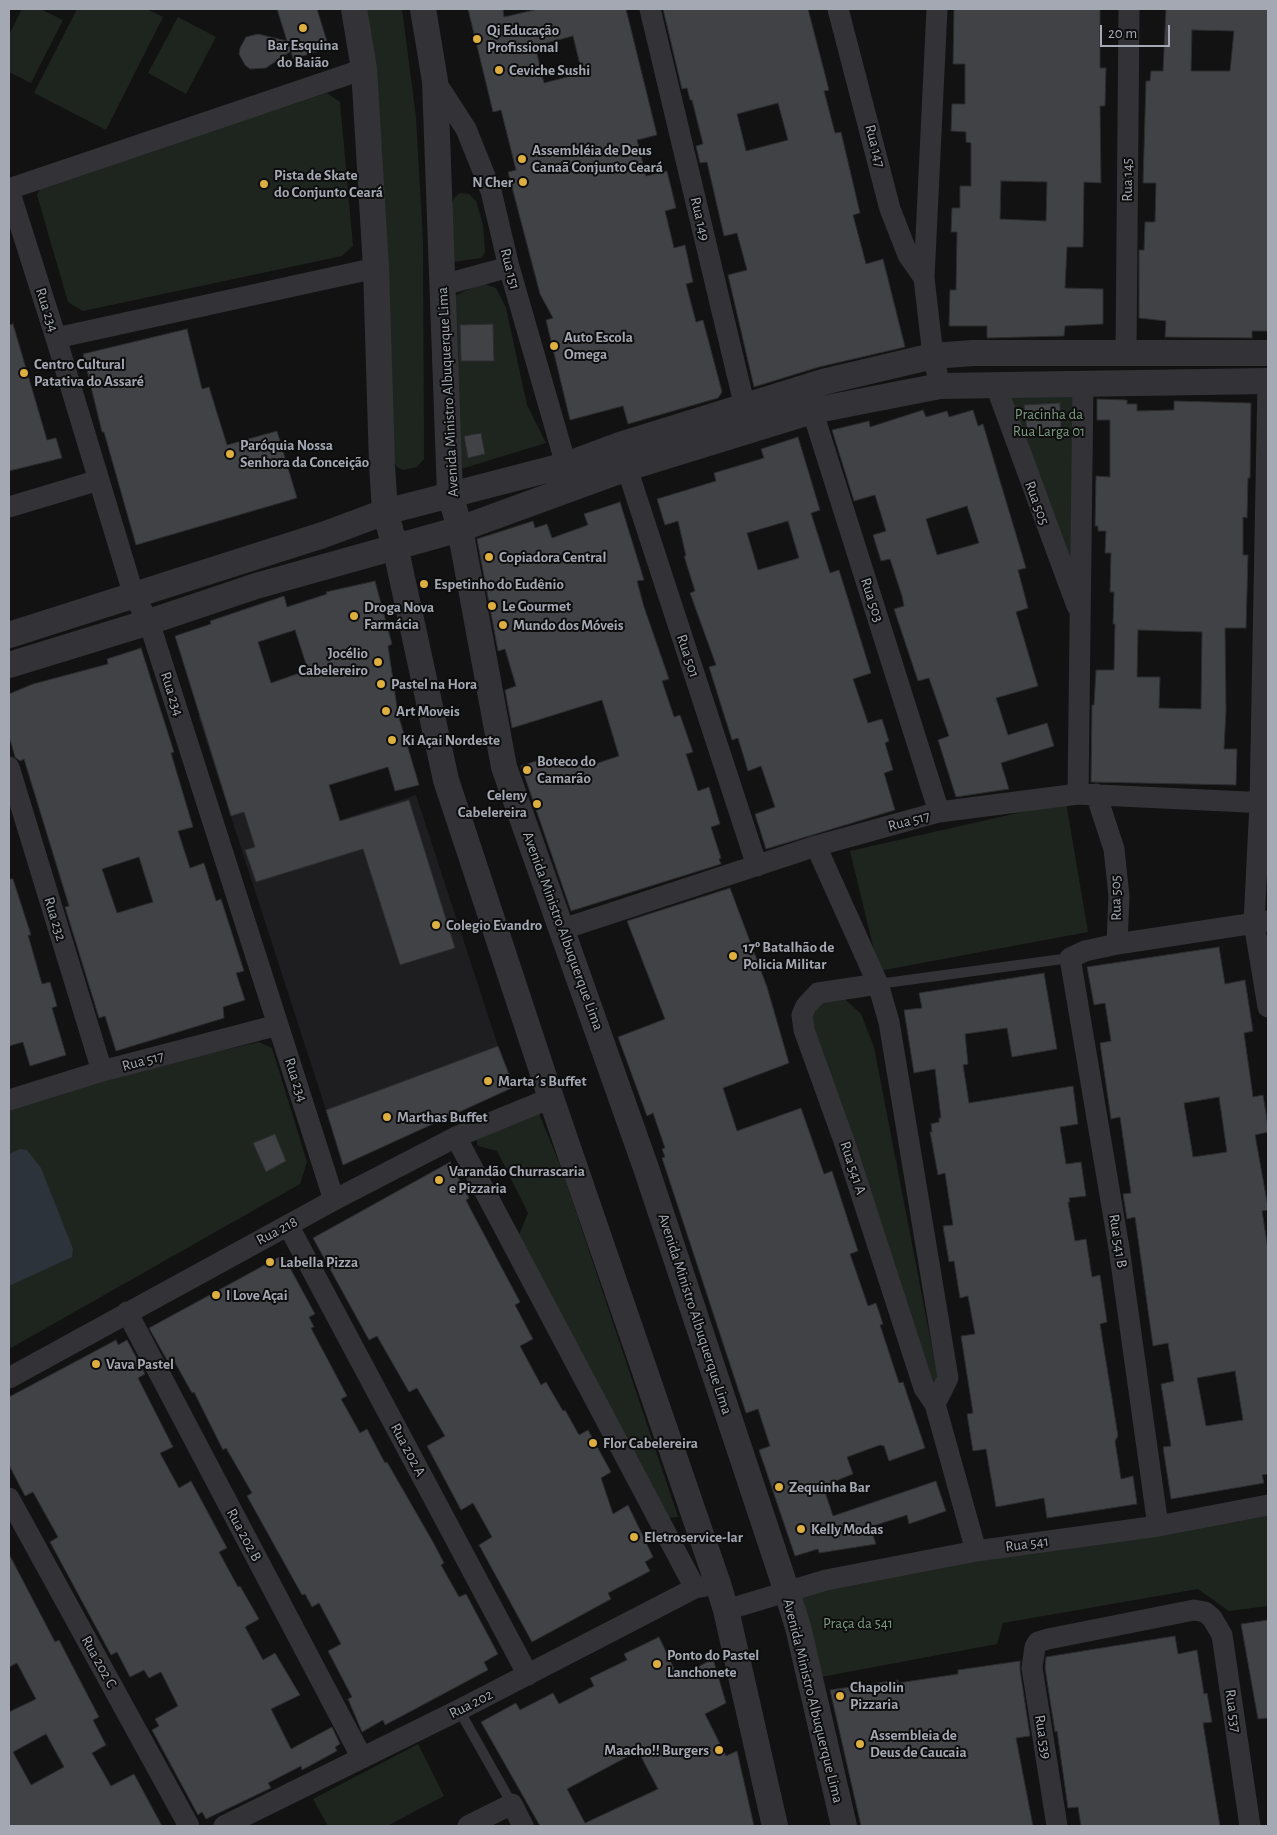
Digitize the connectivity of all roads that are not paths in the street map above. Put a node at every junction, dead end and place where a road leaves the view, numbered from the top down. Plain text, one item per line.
1 (354, 9) edge
2 (423, 9) edge
3 (650, 9) edge
4 (838, 9) edge
5 (936, 9) edge
6 (1129, 9) edge
7 (364, 69) junction
8 (435, 81) junction
9 (9, 189) edge
10 (509, 267) junction
11 (376, 268) junction
12 (924, 278) junction
13 (443, 284) junction
14 (56, 338) junction
15 (1126, 352) junction
16 (1268, 352) edge
17 (933, 356) junction
18 (1268, 381) edge
19 (1083, 384) junction
20 (940, 386) junction
21 (996, 386) junction
22 (808, 399) junction
23 (747, 418) junction
24 (623, 456) junction
25 (566, 465) junction
26 (99, 480) junction
27 (450, 494) junction
28 (9, 507) edge
29 (385, 512) junction
30 (460, 529) junction
31 (395, 546) junction
32 (247, 558) junction
33 (256, 586) junction
34 (134, 596) junction
35 (1081, 618) junction
36 (150, 622) junction
37 (9, 635) edge
38 (9, 665) edge
39 (9, 766) edge
40 (1087, 794) junction
41 (1264, 803) edge
42 (939, 812) junction
43 (816, 846) junction
44 (757, 866) junction
45 (1261, 922) edge
46 (563, 929) junction
47 (1117, 944) junction
48 (1070, 958) junction
49 (878, 984) junction
50 (1268, 1007) edge
51 (278, 1025) junction
52 (102, 1071) junction
53 (552, 1098) junction
54 (9, 1100) edge
55 (456, 1137) junction
56 (334, 1200) junction
57 (288, 1225) junction
58 (126, 1312) junction
59 (9, 1378) edge
60 (935, 1404) junction
61 (9, 1498) edge
62 (1268, 1505) edge
63 (1158, 1526) junction
64 (976, 1551) junction
65 (706, 1586) junction
66 (787, 1592) junction
67 (726, 1610) junction
68 (1194, 1610) joint
69 (528, 1675) junction
70 (459, 1710) junction
71 (362, 1758) junction
72 (512, 1804) junction
73 (189, 1826) edge
74 (224, 1826) edge
75 (468, 1826) edge
76 (523, 1826) edge
77 (775, 1826) edge
78 (844, 1826) edge
79 (1057, 1826) edge
80 (1250, 1826) edge

1 - 7 street
2 - 8 street, Avenida Ministro Albuquerque Lima
3 - 23 street, Rua 149
4 - 12 street, Rua 147
5 - 12 street, Rua 147
6 - 15 street, Rua 145
7 - 9 street, Rua 234
7 - 11 street
8 - 10 street, Rua 151
8 - 13 street, Avenida Ministro Albuquerque Lima
9 - 14 street, Rua 234
10 - 13 street
10 - 25 street, Rua 151
11 - 14 street
11 - 29 street
12 - 17 street, Rua 147
13 - 27 street, Avenida Ministro Albuquerque Lima
14 - 26 street, Rua 234
15 - 16 street
15 - 17 street
17 - 20 street, Rua 147
17 - 22 street
18 - 19 street
18 - 41 street
19 - 21 street
19 - 35 street, Rua 505
20 - 21 street
20 - 22 street
21 - 35 street, Rua 505
22 - 23 street
22 - 42 street, Rua 503
23 - 24 street
24 - 25 street
24 - 30 street
24 - 44 street, Rua 501
25 - 27 street
26 - 28 street
26 - 34 street, Rua 234
27 - 29 street
27 - 30 street, Avenida Ministro Albuquerque Lima
29 - 31 street
29 - 32 street
30 - 31 street
30 - 46 street, Avenida Ministro Albuquerque Lima
31 - 33 street
31 - 53 street
32 - 33 street
32 - 34 street
33 - 36 street
34 - 36 street, Rua 234
34 - 37 street
35 - 40 street, Rua 505
36 - 38 street
36 - 51 street, Rua 234
39 - 52 street, Rua 232
40 - 41 street, Rua 517
40 - 42 street, Rua 517
40 - 47 street, Rua 505
41 - 45 street
42 - 43 street, Rua 517
43 - 44 street, Rua 517
43 - 49 street
44 - 46 street, Rua 517
45 - 47 street
45 - 50 street
46 - 66 street, Avenida Ministro Albuquerque Lima
47 - 48 street
48 - 49 lane
48 - 63 street, Rua 541 B
49 - 60 street
49 - 60 street, Rua 541 A
51 - 52 street, Rua 517
51 - 56 street, Rua 234
52 - 54 street, Rua 517
53 - 55 street, Rua 218
53 - 65 street
55 - 56 street, Rua 218
55 - 65 street
56 - 57 street, Rua 218
57 - 58 street, Rua 218
57 - 69 street, Rua 202 A
58 - 59 street, Rua 218
58 - 71 street, Rua 202 B
60 - 64 street, Rua 541 A
61 - 73 street, Rua 202 C
62 - 63 street, Rua 541
63 - 64 street, Rua 541
64 - 66 street, Rua 541
65 - 67 street
65 - 69 street, Rua 202
66 - 67 street, Rua 541
66 - 78 street, Avenida Ministro Albuquerque Lima
67 - 77 street
68 - 79 street, Rua 539
68 - 80 street, Rua 537
69 - 70 street, Rua 202
70 - 71 street, Rua 202
70 - 72 lane
71 - 74 street, Rua 202
72 - 75 street
72 - 76 street

